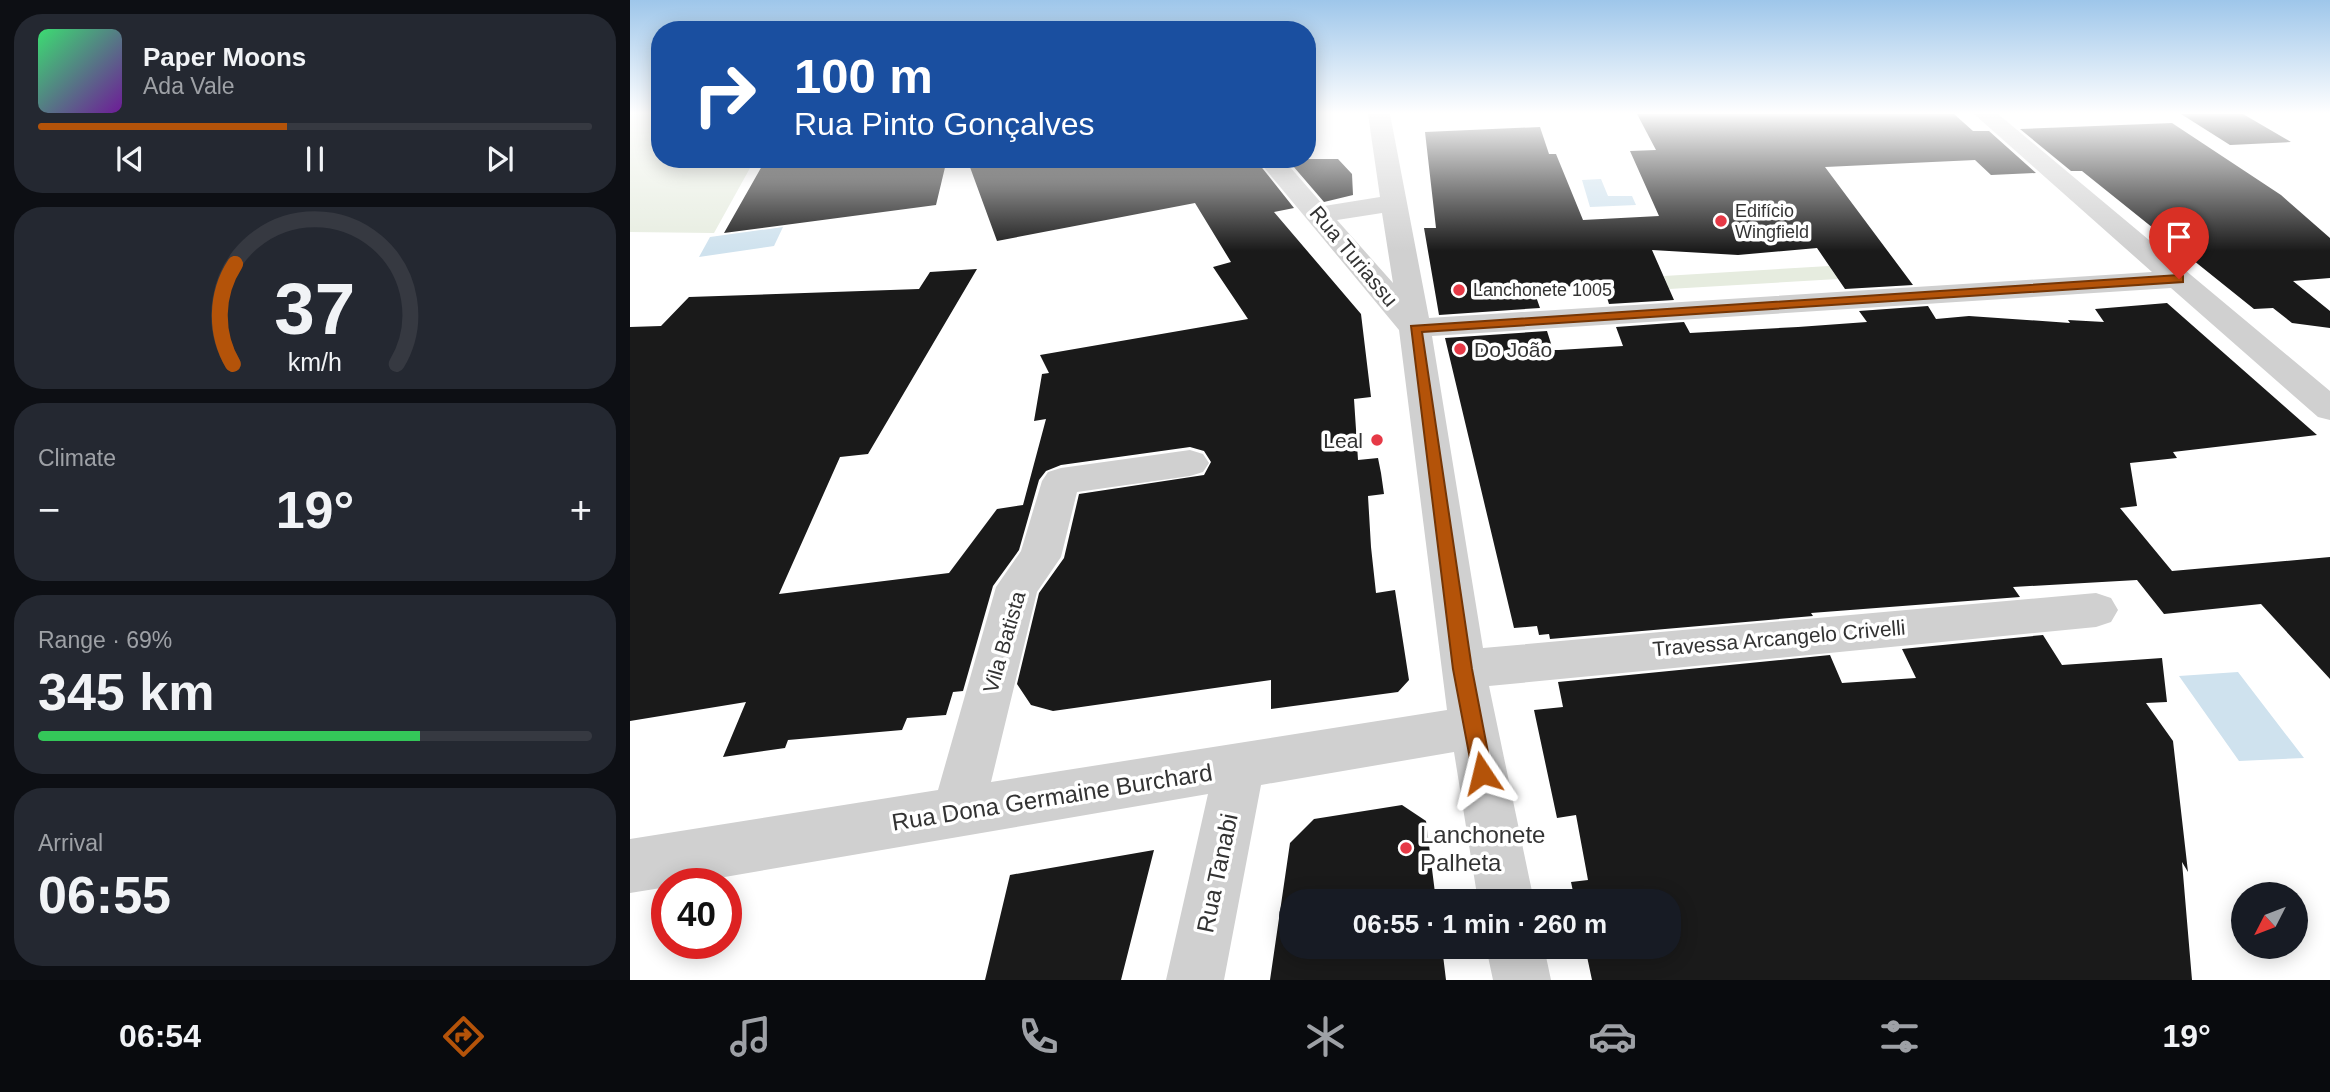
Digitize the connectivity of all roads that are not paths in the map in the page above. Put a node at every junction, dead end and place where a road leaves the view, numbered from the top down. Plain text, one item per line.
1 (1386, 160) edge
2 (2039, 160) edge
3 (1277, 168) edge
4 (1392, 203) junction
5 (1320, 215) junction
6 (1405, 275) junction
7 (2179, 279) junction
8 (1374, 280) junction
9 (1415, 328) junction
10 (2330, 409) edge
11 (1190, 463) dead end
12 (2096, 610) dead end
13 (1463, 669) junction
14 (1474, 727) junction
15 (1240, 767) junction
16 (958, 813) junction
17 (630, 866) edge
18 (1504, 889) edge
19 (1518, 959) edge
20 (1195, 980) edge
21 (1522, 980) edge

1 - 4 street
2 - 7 street
3 - 5 street, Rua Turiassu
4 - 5 street
4 - 6 street
5 - 8 street, Rua Turiassu
6 - 8 street
6 - 9 street
7 - 9 street
7 - 10 street
8 - 9 street, Rua Turiassu
9 - 13 street
11 - 16 street, Vila Batista
12 - 13 street, Travessa Arcangelo Crivelli
13 - 14 street
14 - 15 street, Rua Dona Germaine Burchard
14 - 18 street
15 - 16 street, Rua Dona Germaine Burchard
15 - 20 street, Rua Tanabi
16 - 17 street, Rua Dona Germaine Burchard
19 - 21 street

